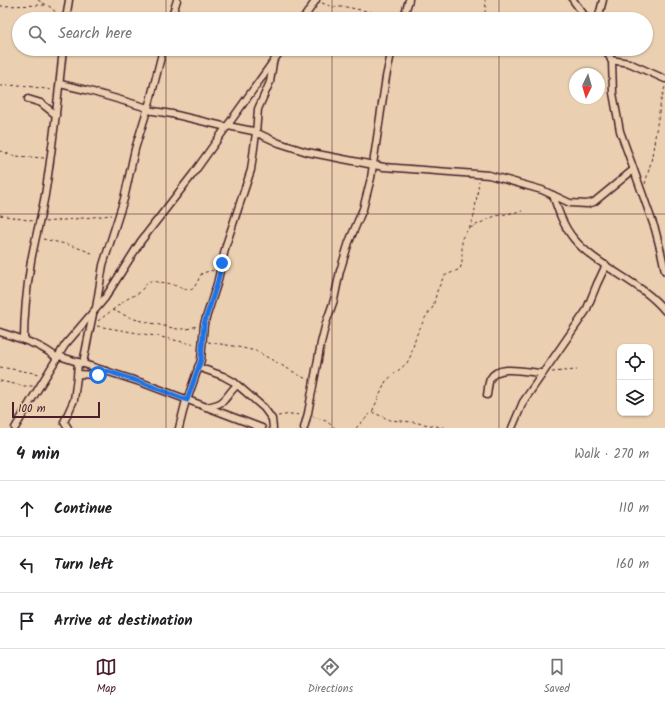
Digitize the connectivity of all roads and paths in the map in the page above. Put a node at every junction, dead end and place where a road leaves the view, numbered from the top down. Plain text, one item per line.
1 (38, 0) edge
2 (69, 0) edge
3 (177, 0) edge
4 (315, 0) edge
5 (409, 0) edge
6 (485, 0) edge
7 (573, 0) edge
8 (603, 0) edge
9 (47, 5) junction
10 (0, 6) edge
11 (363, 11) joint
12 (55, 12) edge
13 (67, 12) edge
14 (173, 12) edge
15 (307, 12) edge
16 (369, 12) edge
17 (406, 12) edge
18 (485, 12) edge
19 (581, 12) edge
20 (600, 12) edge
21 (62, 56) edge
22 (161, 56) edge
23 (277, 56) edge
24 (390, 56) edge
25 (608, 56) edge
26 (611, 60) junction
27 (273, 62) junction
28 (665, 79) edge
29 (0, 86) edge
30 (59, 87) junction
31 (665, 87) edge
32 (28, 99) dead end
33 (147, 109) junction
34 (56, 115) junction
35 (228, 126) junction
36 (256, 133) junction
37 (0, 152) edge
38 (51, 158) junction
39 (374, 165) junction
40 (633, 170) junction
41 (480, 174) junction
42 (553, 195) junction
43 (643, 195) junction
44 (522, 211) dead end
45 (0, 215) edge
46 (118, 215) junction
47 (39, 223) junction
48 (469, 229) junction
49 (36, 237) junction
50 (92, 253) dead end
51 (606, 265) junction
52 (220, 270) junction
53 (665, 271) edge
54 (112, 310) junction
55 (94, 311) junction
56 (665, 311) edge
57 (91, 323) junction
58 (204, 324) junction
59 (0, 332) edge
60 (24, 340) junction
61 (203, 344) junction
62 (58, 357) junction
63 (81, 362) junction
64 (0, 367) edge
65 (198, 367) junction
66 (577, 370) dead end
67 (107, 371) junction
68 (543, 373) junction
69 (78, 374) junction
70 (46, 375) dead end
71 (0, 381) edge
72 (313, 384) junction
73 (237, 385) junction
74 (35, 386) dead end
75 (487, 395) dead end
76 (186, 400) junction
77 (206, 407) junction
78 (372, 412) junction
79 (307, 415) junction
80 (272, 420) junction
81 (15, 428) edge
82 (68, 428) edge
83 (178, 428) edge
84 (262, 428) edge
85 (273, 428) edge
86 (304, 428) edge
87 (335, 428) edge
88 (356, 428) edge
89 (447, 428) edge
90 (512, 428) edge

1 - 9 path
2 - 13 street
3 - 14 street
4 - 11 path
4 - 15 street
5 - 17 street
6 - 18 path
7 - 19 street
8 - 20 street
9 - 10 path
9 - 12 path
11 - 16 path
21 - 30 street
22 - 33 street
23 - 27 street
24 - 39 street
25 - 26 street
26 - 28 street
26 - 40 street
27 - 35 street
27 - 36 street
29 - 30 path
30 - 33 street
30 - 34 street
31 - 43 path
32 - 34 street
33 - 35 street
33 - 46 street
34 - 38 street
35 - 36 street
35 - 55 street
36 - 39 street
36 - 52 street
37 - 38 path
38 - 47 street
39 - 41 street
39 - 72 street
40 - 42 street
40 - 43 street
41 - 42 street
41 - 48 path
42 - 51 street
43 - 53 street
44 - 48 path
45 - 47 path
46 - 47 path
46 - 55 street
47 - 49 street
48 - 78 path
49 - 50 path
49 - 60 street
51 - 56 street
51 - 68 street
52 - 54 path
52 - 58 street
54 - 57 path
54 - 58 path
55 - 57 street
55 - 62 street
57 - 61 path
57 - 63 street
58 - 61 street
59 - 60 street
60 - 62 street
61 - 65 street
61 - 72 path
62 - 63 street
62 - 81 street
63 - 67 street
63 - 69 street
64 - 70 path
65 - 73 street
65 - 76 street
66 - 68 path
67 - 69 street
67 - 76 street
68 - 75 street
68 - 90 street
69 - 82 street
71 - 74 path
72 - 79 street
73 - 77 street
73 - 80 street
76 - 77 street
76 - 83 street
77 - 84 street
78 - 88 path
78 - 89 path
79 - 80 path
79 - 86 street
79 - 87 path
80 - 85 street

